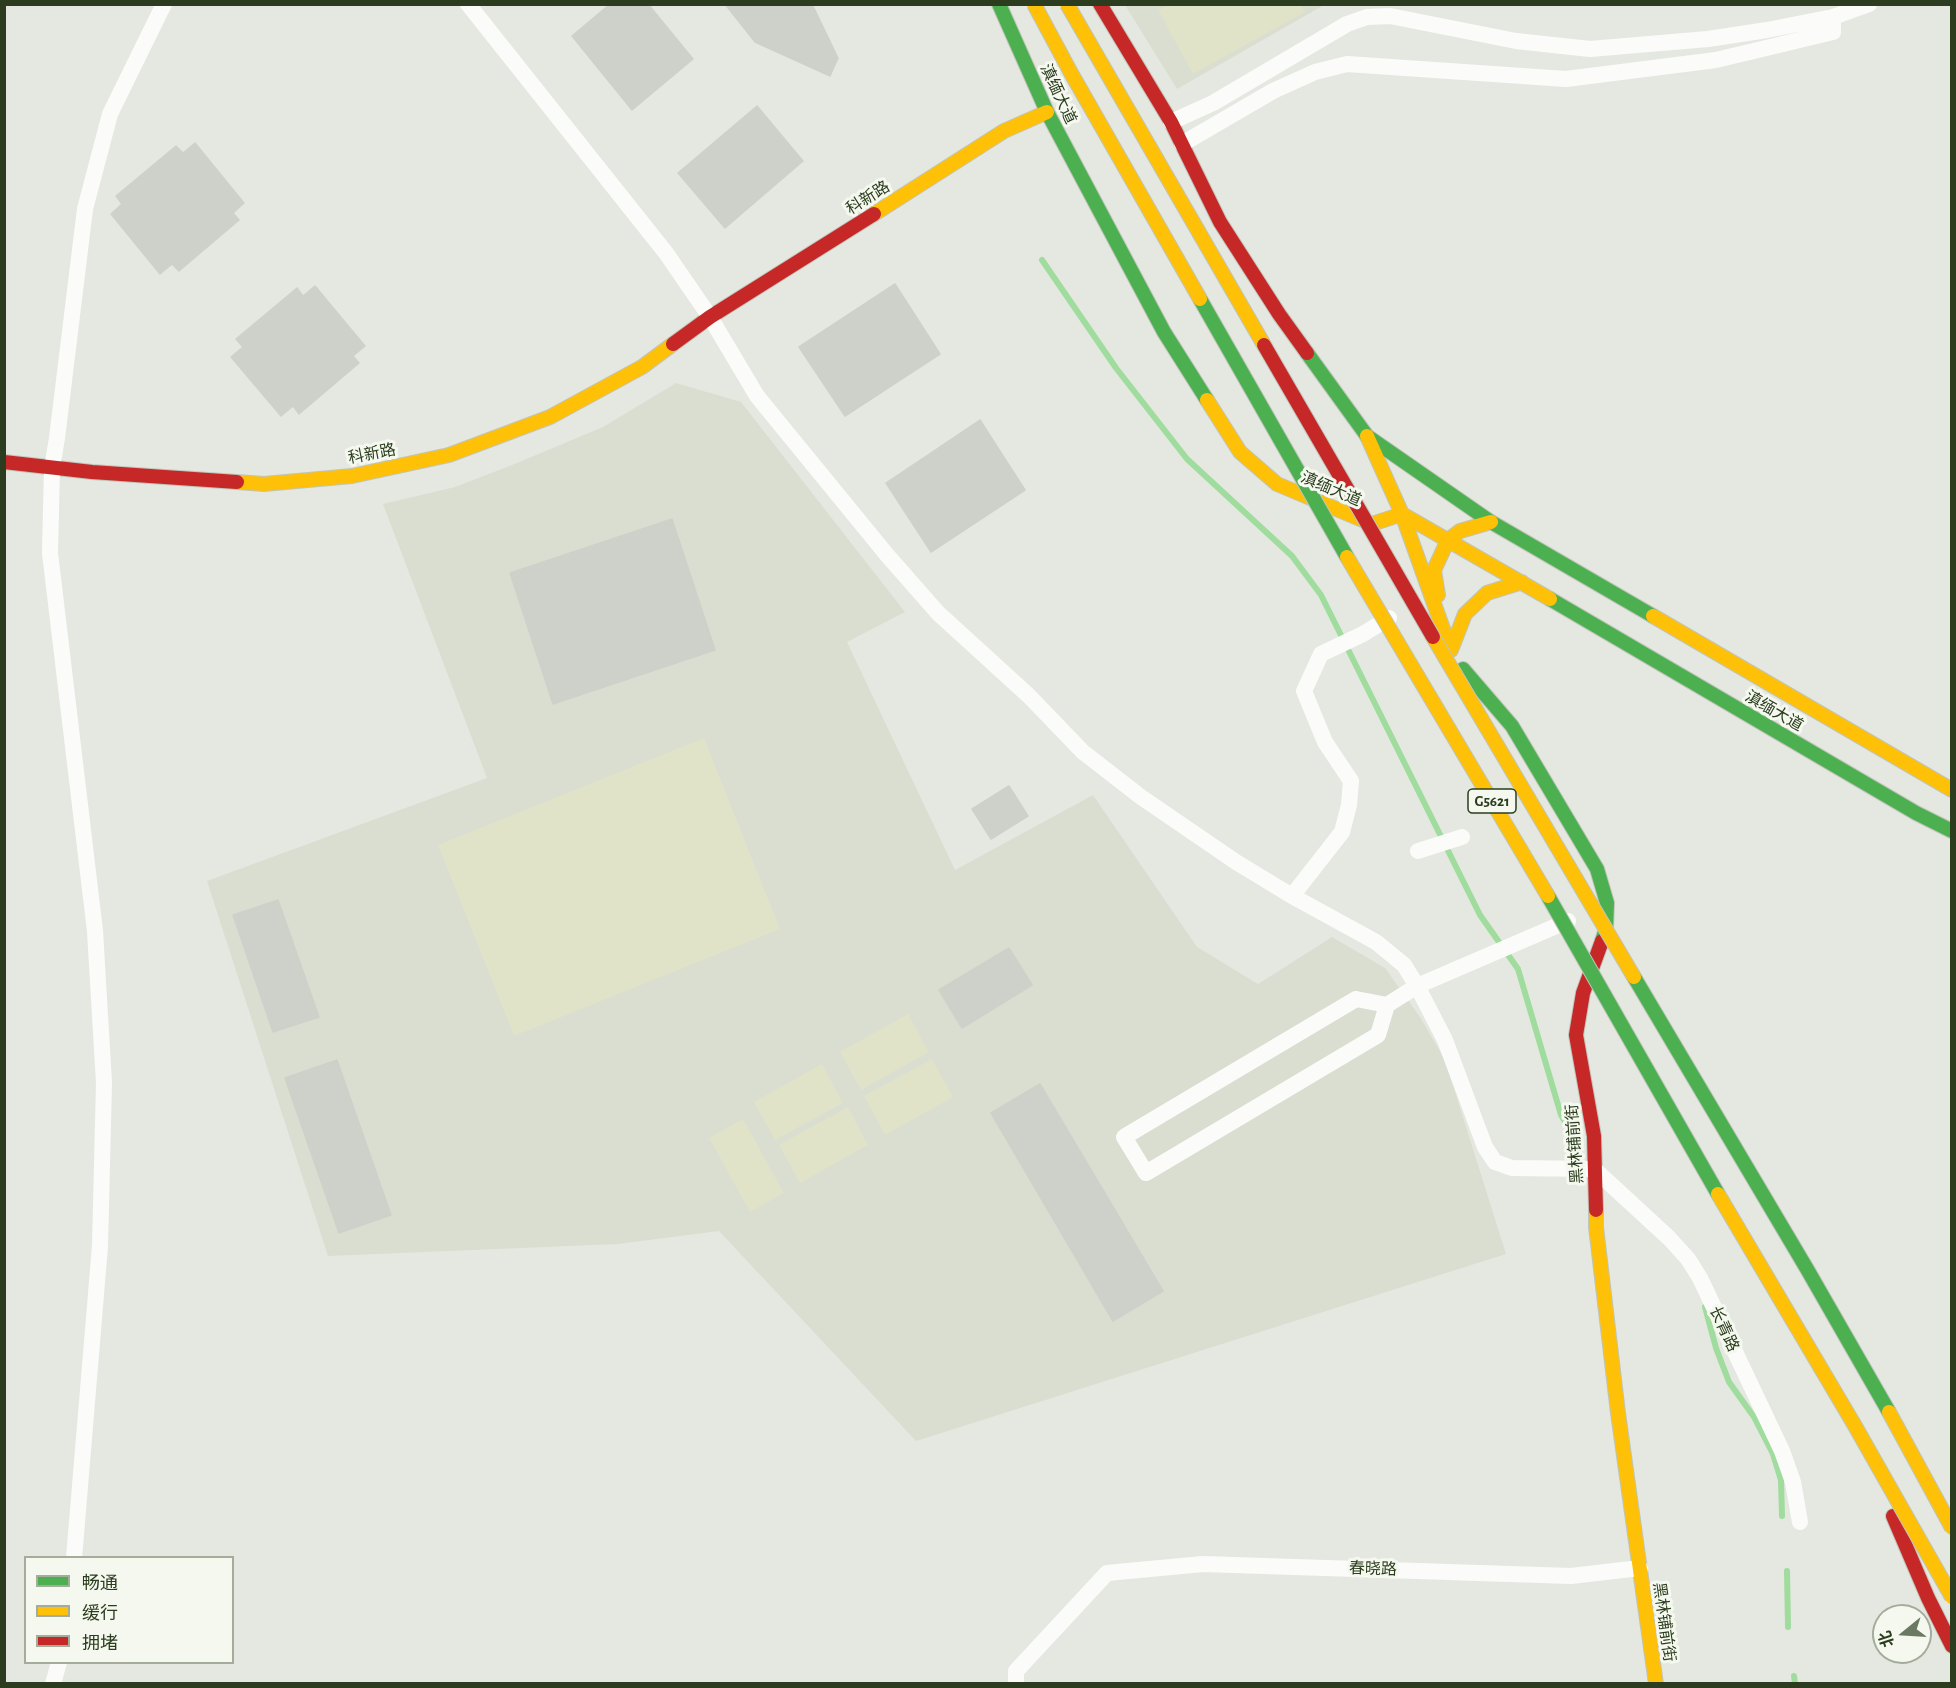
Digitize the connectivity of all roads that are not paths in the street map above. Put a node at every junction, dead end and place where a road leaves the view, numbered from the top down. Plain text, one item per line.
1 (164, 4) edge
2 (468, 4) edge
3 (999, 4) edge
4 (1034, 4) edge
5 (1067, 4) edge
6 (1100, 4) edge
7 (1869, 4) edge
8 (1833, 17) junction
9 (1767, 30) junction
10 (1770, 47) junction
11 (1047, 112) junction
12 (1171, 122) junction
13 (1182, 144) junction
14 (710, 317) junction
15 (642, 349) dead end
16 (1367, 436) junction
17 (72, 454) dead end
18 (51, 457) junction
19 (4, 462) edge
20 (1402, 514) junction
21 (1491, 522) junction
22 (1372, 524) junction
23 (1448, 540) junction
24 (1522, 582) junction
25 (1421, 599) junction
26 (1450, 650) junction
27 (1952, 790) edge
28 (1952, 831) edge
29 (1462, 837) dead end
30 (1418, 851) dead end
31 (1292, 896) junction
32 (1607, 903) junction
33 (1417, 986) junction
34 (1387, 1005) junction
35 (1594, 1169) junction
36 (1892, 1417) junction
37 (1855, 1426) junction
38 (1952, 1506) edge
39 (1800, 1522) dead end
40 (1952, 1528) edge
41 (74, 1556) edge
42 (1640, 1568) junction
43 (1952, 1597) edge
44 (1952, 1646) edge
45 (58, 1664) edge
46 (53, 1683) edge
47 (1016, 1683) edge
48 (1656, 1683) edge

1 - 18 street
2 - 14 street
3 - 11 main road, 滇缅大道
4 - 37 main road, G5621, bridge
5 - 36 main road, G5621, bridge
6 - 12 main road, 滇缅大道
7 - 8 street
8 - 9 street
8 - 10 street
9 - 10 street
9 - 12 street
10 - 13 street
11 - 14 main road, 科新路
11 - 22 main road, 滇缅大道
12 - 13 main road, 滇缅大道
13 - 16 main road, 滇缅大道
14 - 15 main road, 科新路
14 - 18 main road, 科新路
14 - 31 street
16 - 20 main road
16 - 21 main road, 滇缅大道
17 - 18 main road, 科新路
18 - 19 main road, 科新路
18 - 41 street
20 - 22 main road, 滇缅大道
20 - 23 main road, 滇缅大道
20 - 26 main road
21 - 23 main road
21 - 27 main road, 滇缅大道
22 - 25 main road
23 - 24 main road, 滇缅大道
23 - 26 main road
24 - 26 main road
24 - 28 main road, 滇缅大道
25 - 26 main road
25 - 31 street
26 - 32 main road, 黑林铺前街
29 - 30 street
31 - 33 street
32 - 33 street
32 - 35 main road, 黑林铺前街
33 - 34 street
33 - 35 street
34 - 34 street
35 - 39 street, 长青路
35 - 42 main road, 黑林铺前街
36 - 38 main road, bridge
36 - 40 main road, G5621, bridge
37 - 43 main road, G5621, bridge
37 - 44 main road, bridge
42 - 47 street, 春晓路
42 - 48 main road, 黑林铺前街
45 - 46 street

